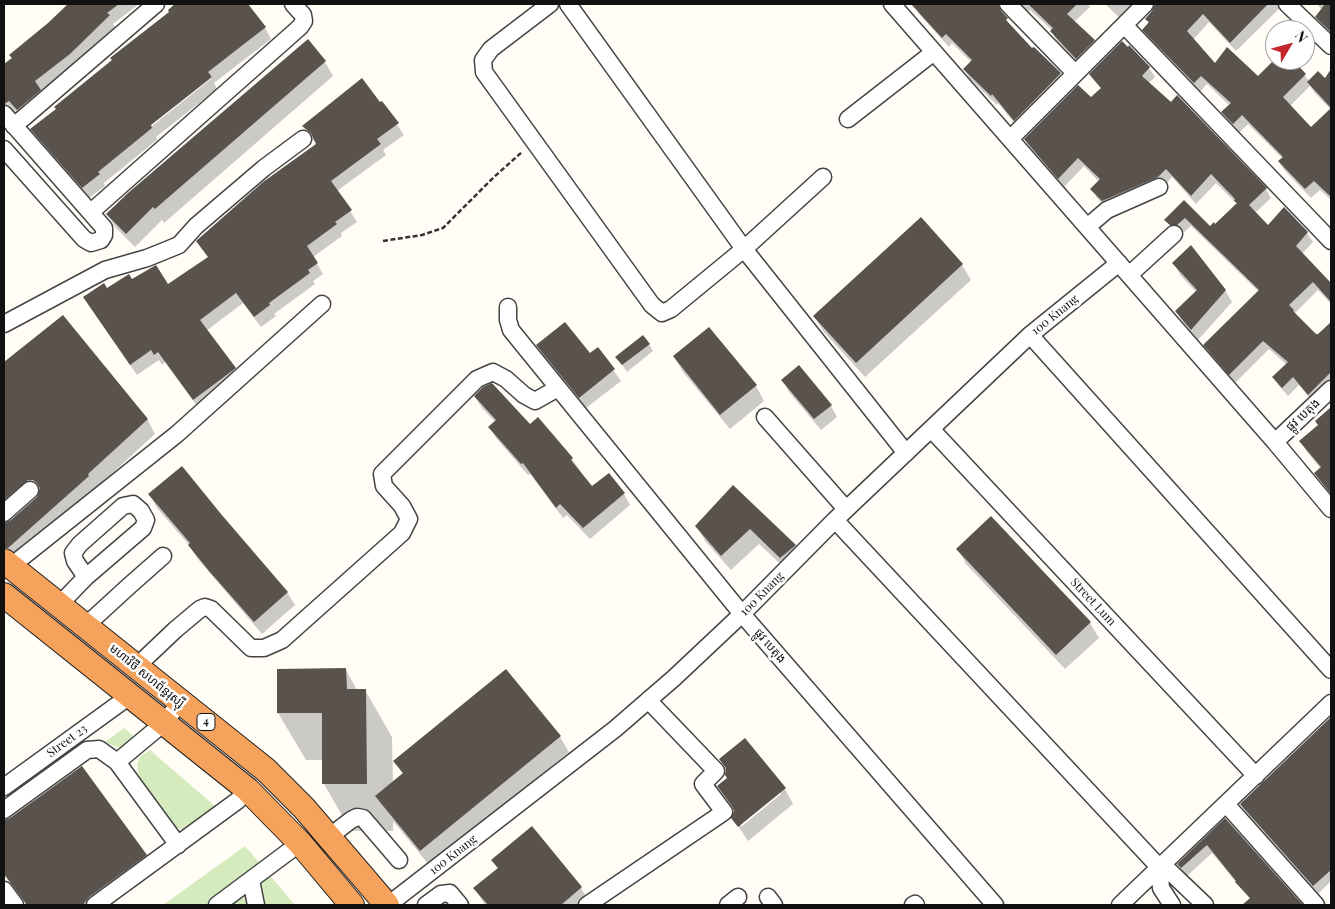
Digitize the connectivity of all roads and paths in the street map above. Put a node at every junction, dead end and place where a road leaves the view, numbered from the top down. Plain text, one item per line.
1 (156, 4) edge
2 (292, 4) edge
3 (550, 4) edge
4 (568, 4) edge
5 (892, 4) edge
6 (1008, 4) edge
7 (1146, 4) edge
8 (1287, 4) edge
9 (1124, 25) junction
10 (1331, 46) edge
11 (934, 52) junction
12 (1076, 73) junction
13 (848, 119) dead end
14 (9, 120) edge
15 (303, 139) dead end
16 (1010, 139) junction
17 (533, 141) junction
18 (4, 149) edge
19 (823, 177) dead end
20 (1159, 187) dead end
21 (91, 212) junction
22 (1088, 227) junction
23 (1174, 234) dead end
24 (383, 241) dead end
25 (1331, 241) edge
26 (744, 248) junction
27 (1124, 269) junction
28 (322, 304) dead end
29 (508, 307) dead end
30 (4, 324) edge
31 (1030, 335) junction
32 (558, 388) junction
33 (1331, 388) edge
34 (765, 417) dead end
35 (931, 429) junction
36 (1275, 442) junction
37 (906, 454) junction
38 (30, 490) dead end
39 (1331, 509) edge
40 (4, 513) edge
41 (841, 514) junction
42 (163, 556) dead end
43 (8, 565) edge
44 (86, 577) junction
45 (4, 595) edge
46 (59, 606) junction
47 (742, 614) junction
48 (86, 627) junction
49 (136, 667) junction
50 (1331, 670) edge
51 (131, 696) junction
52 (648, 700) junction
53 (180, 702) junction
54 (1331, 703) edge
55 (165, 722) junction
56 (117, 762) junction
57 (1256, 776) junction
58 (4, 787) edge
59 (248, 790) junction
60 (1226, 804) junction
61 (4, 810) edge
62 (329, 838) junction
63 (300, 843) junction
64 (178, 845) junction
65 (399, 860) dead end
66 (1160, 866) junction
67 (251, 880) junction
68 (4, 890) edge
69 (15, 905) edge
70 (95, 905) edge
71 (217, 905) edge
72 (256, 905) edge
73 (352, 905) edge
74 (388, 905) edge
75 (426, 905) edge
76 (460, 905) edge
77 (586, 905) edge
78 (995, 905) edge
79 (1120, 905) edge
80 (1172, 905) edge
81 (1205, 905) edge
82 (1316, 905) edge

1 - 14 street
2 - 21 street
3 - 17 street
4 - 26 street
5 - 11 street
6 - 12 street
7 - 9 street
8 - 10 street
9 - 12 street
9 - 25 street
11 - 13 street
11 - 16 street
12 - 16 street
14 - 21 street
15 - 30 street
16 - 22 street
17 - 24 path
17 - 26 street
18 - 21 street
19 - 26 street
20 - 22 street
22 - 27 street
23 - 27 street, 100 Knang
26 - 37 street
27 - 31 street, 100 Knang
27 - 36 street
28 - 43 street
29 - 32 street, ផ្លូវ បេតុង
31 - 35 street, 100 Knang
31 - 50 street
32 - 47 street, ផ្លូវ បេតុង
32 - 49 street
33 - 36 street, ផ្លូវ បេតុង
34 - 41 street
35 - 37 street, 100 Knang
35 - 57 street, Street Lum
36 - 39 street
37 - 41 street, 100 Knang
38 - 40 street
41 - 47 street, 100 Knang
41 - 66 street
42 - 48 street
43 - 46 highway, មហាវិថី សហព័ន្ធរុស្ស៊ី / 4
44 - 44 street
44 - 46 street
45 - 51 highway, មហាវិថី សហព័ន្ធរុស្ស៊ី / 4
46 - 48 highway, មហាវិថី សហព័ន្ធរុស្ស៊ី / 4
47 - 52 street, 100 Knang
47 - 78 street, ផ្លូវ បេតុង
48 - 49 highway, មហាវិថី សហព័ន្ធរុស្ស៊ី / 4
49 - 53 highway, មហាវិថី សហព័ន្ធរុស្ស៊ី / 4
51 - 55 highway, មហាវិថី សហព័ន្ធរុស្ស៊ី / 4
51 - 58 street, Street 23
52 - 74 street, 100 Knang
52 - 77 street
53 - 55 street
53 - 62 highway, មហាវិថី សហព័ន្ធរុស្ស៊ី / 4
54 - 57 street
55 - 56 street
55 - 59 highway, មហាវិថី សហព័ន្ធរុស្ស៊ី / 4
56 - 61 street
56 - 64 street
57 - 60 street
59 - 63 highway, មហាវិថី សហព័ន្ធរុស្ស៊ី / 4
59 - 64 street
60 - 66 street
60 - 82 street
62 - 65 street
62 - 74 highway, មហាវិថី សហព័ន្ធរុស្ស៊ី / 4
63 - 67 street
63 - 73 highway, មហាវិថី សហព័ន្ធរុស្ស៊ី / 4
64 - 70 street
66 - 79 street
66 - 80 street
66 - 81 street
67 - 71 street
67 - 72 street
68 - 69 street
75 - 76 street

